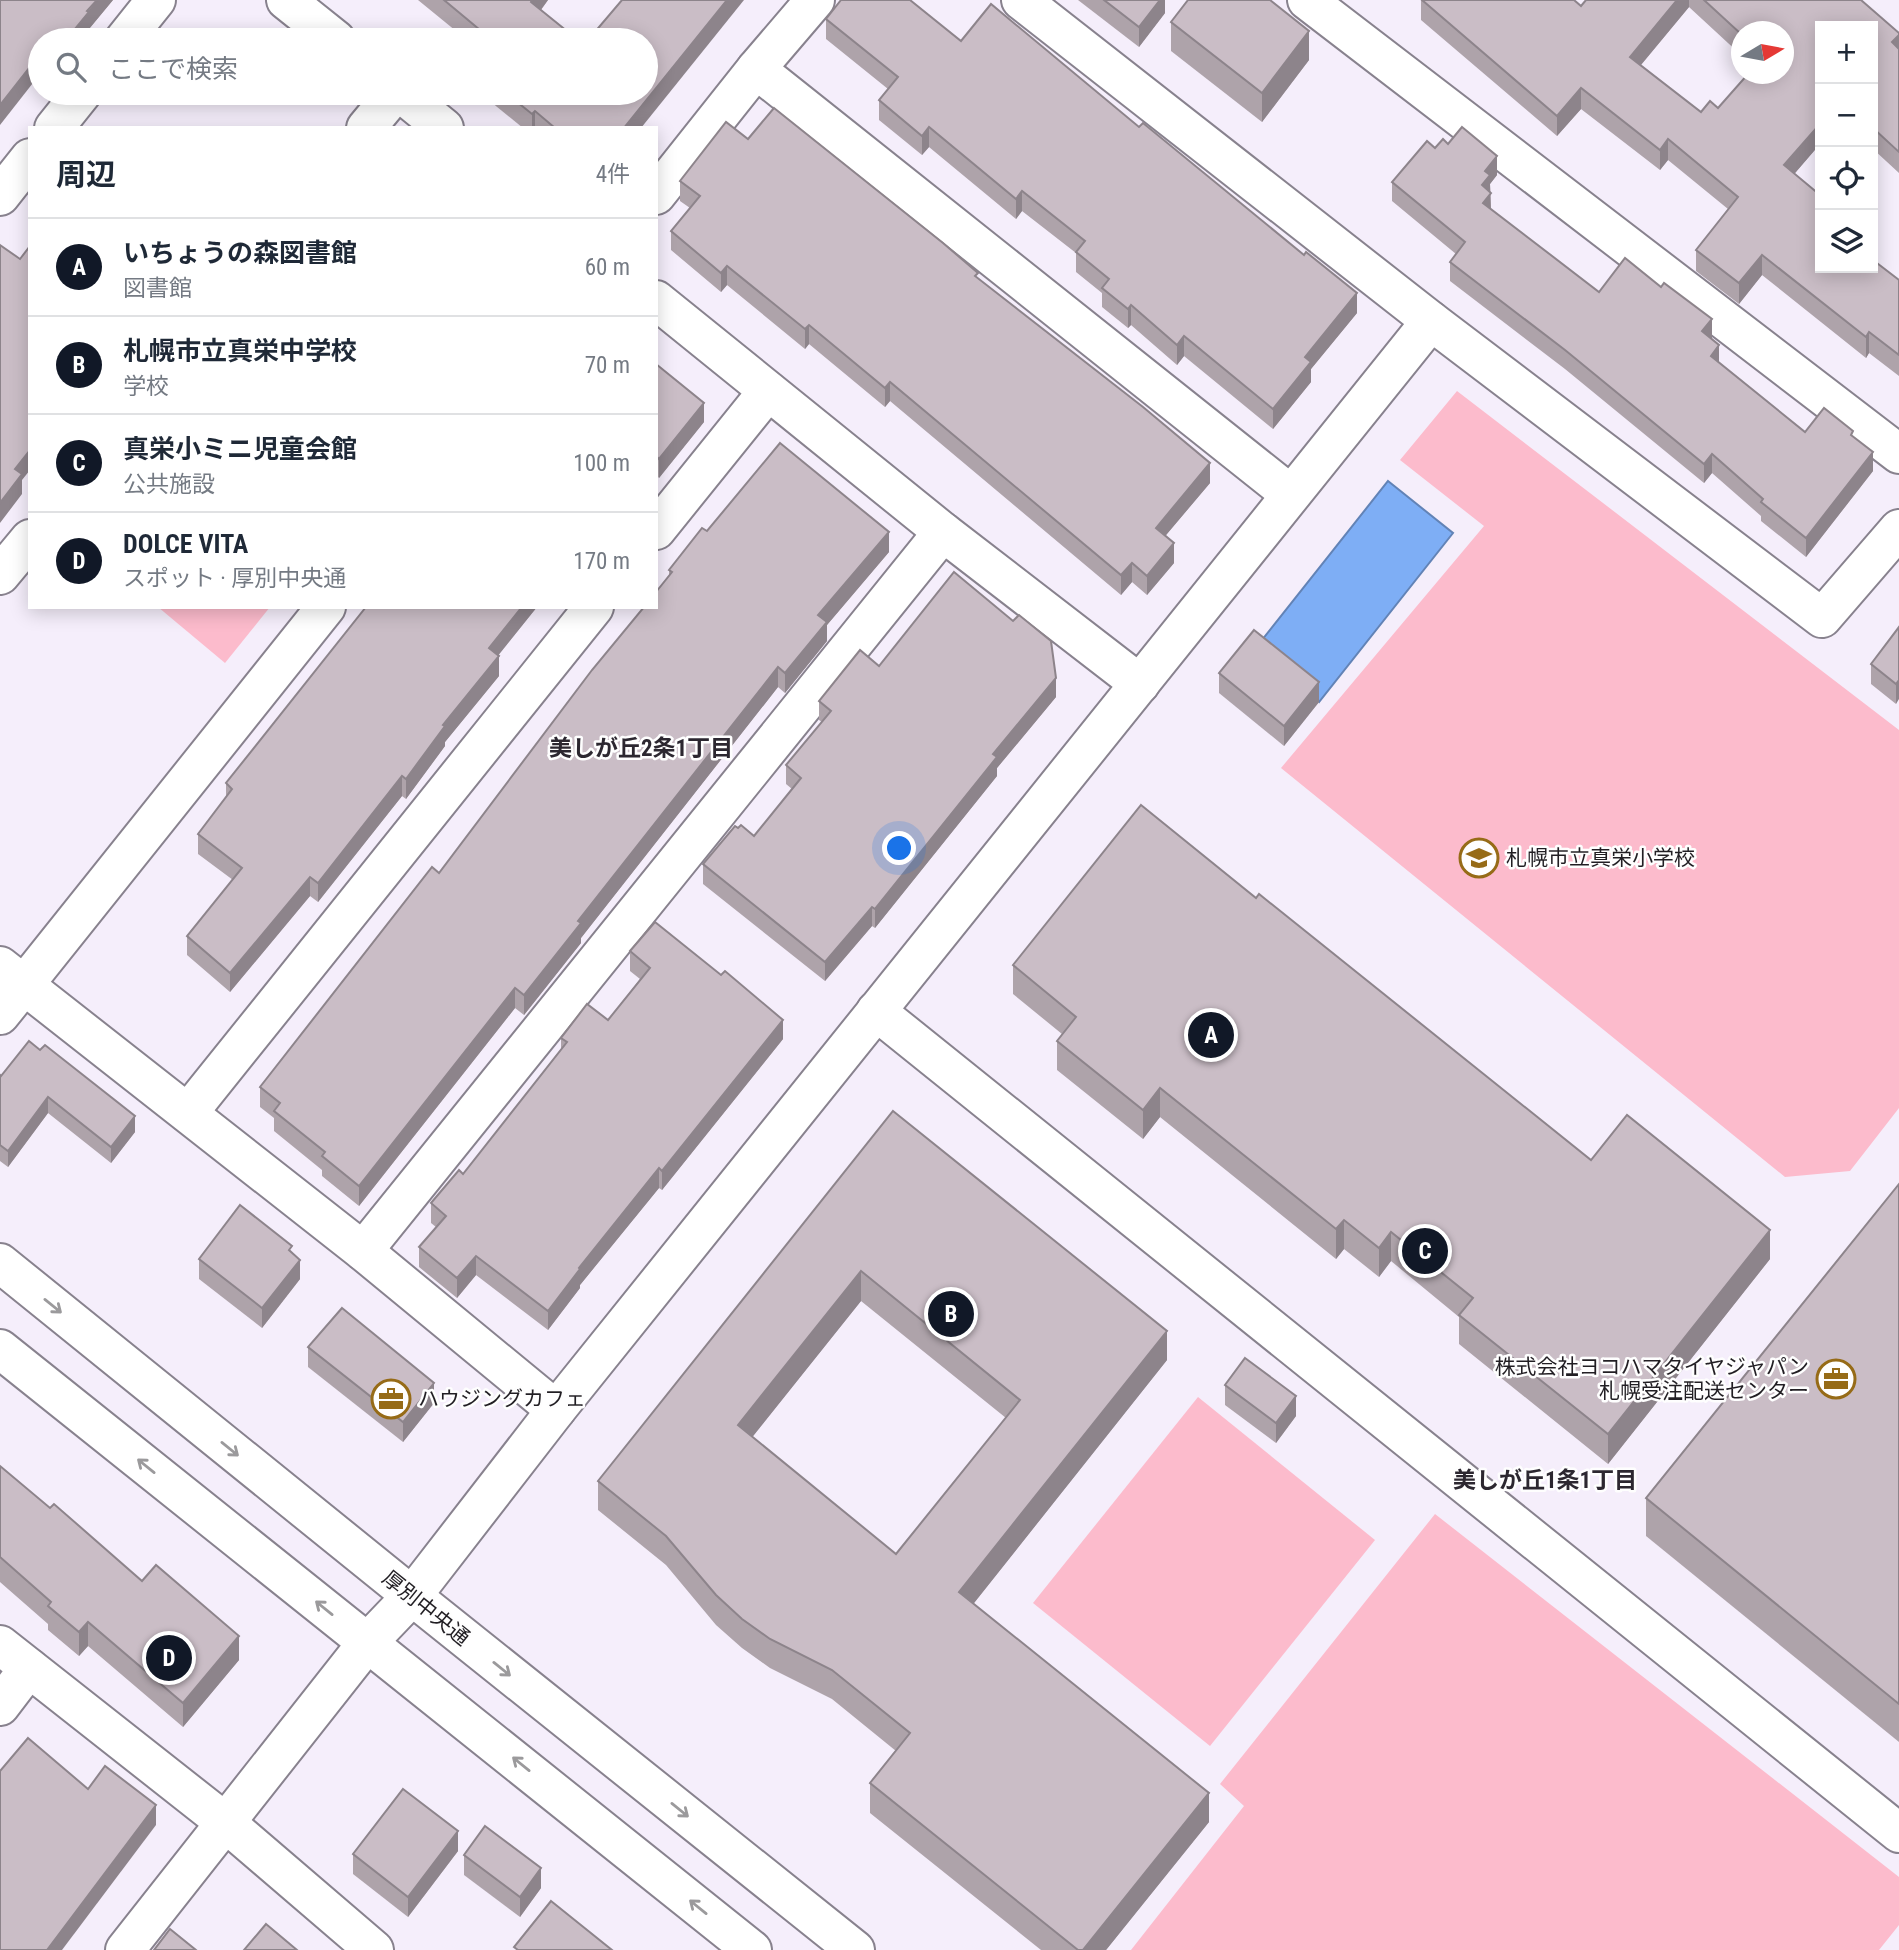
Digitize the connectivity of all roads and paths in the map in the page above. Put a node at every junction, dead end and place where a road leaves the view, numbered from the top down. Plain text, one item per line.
1 (156, 0) edge
2 (286, 0) edge
3 (815, 0) edge
4 (1021, 0) edge
5 (1307, 0) edge
6 (134, 28) edge
7 (321, 28) edge
8 (756, 69) junction
9 (72, 105) edge
10 (385, 105) edge
11 (416, 105) edge
12 (56, 126) edge
13 (368, 126) edge
14 (442, 126) edge
15 (28, 161) edge
16 (658, 192) edge
17 (0, 196) edge
18 (658, 302) edge
19 (1431, 321) junction
20 (768, 391) junction
21 (1899, 454) edge
22 (1290, 494) junction
23 (658, 528) edge
24 (1899, 529) edge
25 (943, 532) junction
26 (28, 541) edge
27 (0, 575) edge
28 (324, 609) edge
29 (592, 609) edge
30 (1140, 684) junction
31 (12, 975) edge
32 (876, 1011) junction
33 (0, 1015) edge
34 (188, 1113) junction
35 (363, 1251) junction
36 (0, 1263) edge
37 (0, 1349) edge
38 (556, 1410) junction
39 (412, 1596) junction
40 (367, 1643) junction
41 (0, 1645) edge
42 (30, 1668) junction
43 (0, 1706) edge
44 (226, 1824) junction
45 (1899, 1833) edge
46 (125, 1950) edge
47 (374, 1950) edge
48 (751, 1950) edge
49 (855, 1950) edge

1 - 6 street
2 - 7 street
3 - 8 street
4 - 19 street
5 - 21 street
8 - 16 street
8 - 22 street
9 - 12 street
10 - 13 street
11 - 14 street
15 - 17 street
18 - 20 street
19 - 22 street
19 - 24 street
20 - 23 street
20 - 25 street
22 - 30 street
25 - 30 street
25 - 35 street
26 - 27 street
28 - 31 street
29 - 34 street
30 - 32 street
31 - 33 street
31 - 34 street
32 - 38 street
32 - 45 street
34 - 35 street
35 - 38 street
36 -> 39 street, 厚別中央通
40 -> 37 street
38 - 39 street
39 - 40 street
39 -> 49 street, 厚別中央通
40 - 44 street
48 -> 40 street
41 - 42 street
42 - 43 street
42 - 44 street
44 - 46 street
44 - 47 street

